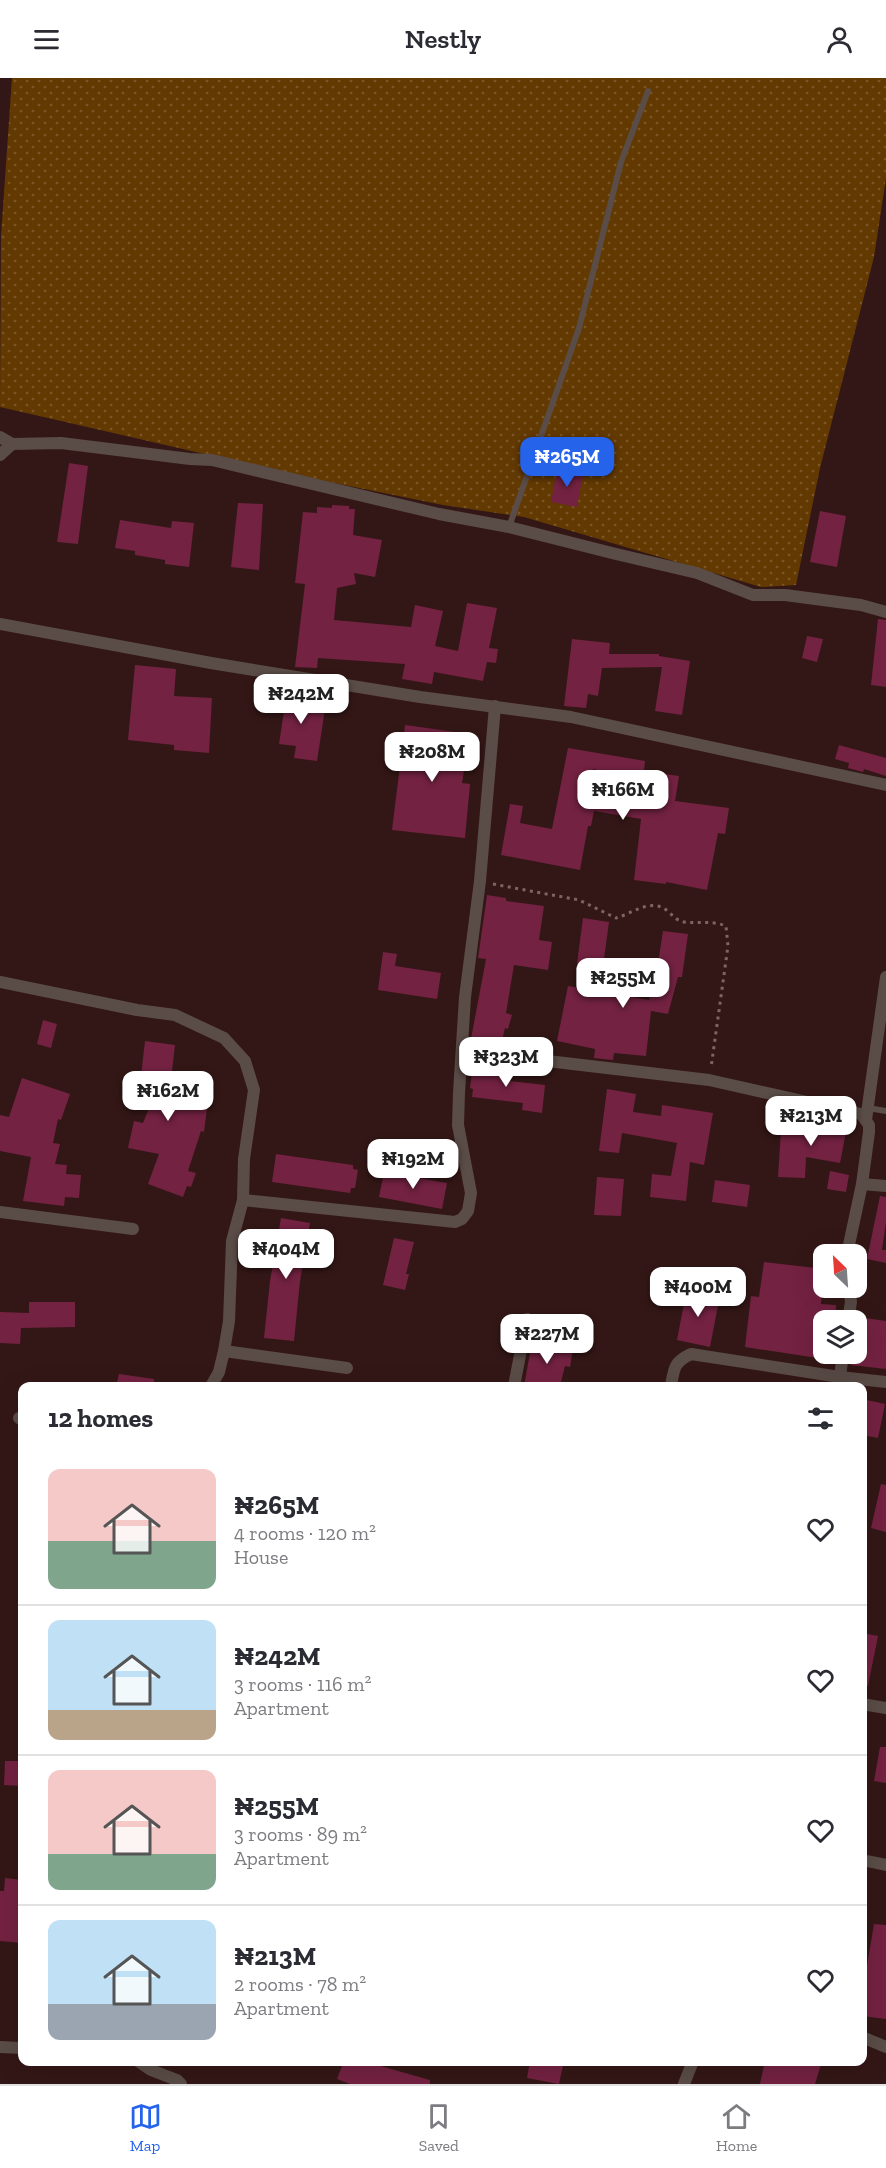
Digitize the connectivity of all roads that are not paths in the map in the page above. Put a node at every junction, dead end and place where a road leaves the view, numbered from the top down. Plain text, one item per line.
1 (648, 91) dead end
2 (0, 437) edge
3 (12, 444) junction
4 (0, 455) edge
5 (509, 527) junction
6 (886, 612) edge
7 (0, 624) edge
8 (495, 706) junction
9 (886, 785) edge
10 (886, 977) edge
11 (0, 982) edge
12 (462, 1051) junction
13 (886, 1111) edge
14 (867, 1114) junction
15 (862, 1184) junction
16 (886, 1186) edge
17 (243, 1200) junction
18 (0, 1212) edge
19 (133, 1229) dead end
20 (849, 1244) edge
21 (527, 1318) dead end
22 (225, 1352) junction
23 (842, 1364) edge
24 (347, 1368) dead end
25 (840, 1377) junction
26 (213, 1382) edge
27 (515, 1382) edge
28 (672, 1382) edge
29 (886, 1382) edge
30 (867, 1705) edge
31 (886, 1708) edge
32 (867, 1861) edge
33 (886, 1865) edge
34 (867, 2039) edge
35 (0, 2047) edge
36 (886, 2047) edge
37 (18, 2048) edge
38 (145, 2066) edge
39 (691, 2066) edge
40 (181, 2084) edge
41 (684, 2084) edge

1 - 5 lane
2 - 3 street
3 - 4 street
3 - 5 street
5 - 6 street
7 - 8 street
8 - 9 street
8 - 12 street
10 - 14 street
11 - 17 street
12 - 14 street
12 - 17 street
13 - 14 lane
14 - 15 street
15 - 16 street
15 - 20 street
17 - 22 street
18 - 19 street
21 - 27 street
22 - 24 street
22 - 26 street
23 - 25 street
25 - 28 street
25 - 29 street
30 - 31 street
32 - 33 street
34 - 36 street
35 - 37 street
38 - 40 street
39 - 41 street

